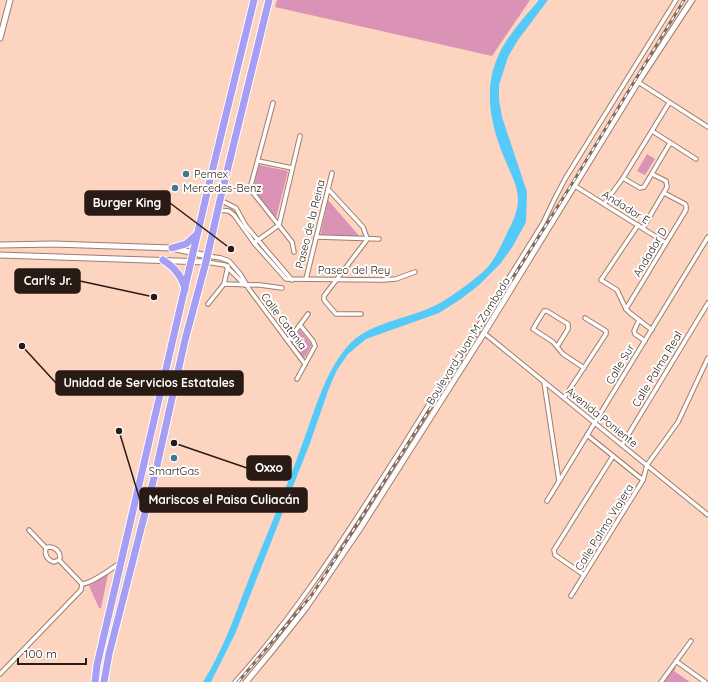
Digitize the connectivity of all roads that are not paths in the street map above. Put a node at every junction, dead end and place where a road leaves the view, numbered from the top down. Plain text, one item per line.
1 (10, 0) edge
2 (254, 0) edge
3 (269, 0) edge
4 (676, 0) edge
5 (692, 0) edge
6 (0, 38) edge
7 (638, 82) junction
8 (273, 103) dead end
9 (669, 103) junction
10 (708, 127) edge
11 (652, 131) junction
12 (300, 136) dead end
13 (670, 142) junction
14 (696, 159) dead end
15 (258, 161) junction
16 (292, 168) junction
17 (332, 173) dead end
18 (652, 174) junction
19 (622, 178) junction
20 (576, 186) junction
21 (328, 189) junction
22 (664, 193) junction
23 (220, 200) junction
24 (604, 204) junction
25 (218, 210) junction
26 (278, 225) junction
27 (638, 225) junction
28 (643, 228) junction
29 (197, 233) junction
30 (316, 237) junction
31 (708, 237) edge
32 (367, 238) junction
33 (379, 239) dead end
34 (256, 241) junction
35 (666, 243) junction
36 (0, 244) edge
37 (172, 248) junction
38 (294, 252) dead end
39 (193, 253) junction
40 (0, 254) edge
41 (206, 259) junction
42 (163, 260) junction
43 (191, 261) junction
44 (229, 261) junction
45 (228, 267) junction
46 (415, 272) dead end
47 (306, 279) junction
48 (336, 280) junction
49 (224, 284) junction
50 (247, 286) junction
51 (282, 288) dead end
52 (185, 290) junction
53 (708, 303) edge
54 (208, 304) dead end
55 (626, 309) junction
56 (308, 314) dead end
57 (361, 314) dead end
58 (585, 318) dead end
59 (639, 320) junction
60 (300, 325) junction
61 (652, 330) junction
62 (484, 334) junction
63 (288, 341) junction
64 (645, 341) junction
65 (557, 347) junction
66 (708, 358) edge
67 (306, 364) junction
68 (584, 368) junction
69 (297, 379) dead end
70 (544, 382) junction
71 (564, 398) junction
72 (595, 423) junction
73 (587, 435) junction
74 (622, 445) junction
75 (613, 456) junction
76 (647, 465) junction
77 (643, 480) junction
78 (559, 481) junction
79 (547, 501) dead end
80 (708, 515) edge
81 (29, 530) dead end
82 (46, 548) junction
83 (59, 560) junction
84 (121, 562) junction
85 (584, 575) junction
86 (82, 584) junction
87 (571, 596) dead end
88 (691, 641) dead end
89 (676, 661) junction
90 (0, 674) edge
91 (708, 678) edge
92 (95, 682) edge
93 (104, 682) edge
94 (236, 682) edge
95 (246, 682) edge
96 (661, 682) edge
97 (706, 682) edge

1 - 6 street
2 - 29 highway
3 - 23 highway
4 - 94 street, Boulevard Juan M. Zambada
5 - 7 street, Boulevard Juan M. Zambada
7 - 9 street
7 - 20 street, Boulevard Juan M. Zambada
8 - 15 street
9 - 10 street
9 - 11 street
11 - 13 street
11 - 19 street
12 - 16 street
13 - 14 street
13 - 18 street
15 - 16 street
15 - 26 street
16 - 26 street
17 - 21 street, Paseo de la Reina
18 - 19 street
18 - 22 street
19 - 24 street
20 - 24 street, Andador E
20 - 62 street, Boulevard Juan M. Zambada
21 - 30 street, Paseo de la Reina
21 - 32 street
22 - 28 street
22 - 35 street, Andador D
23 - 25 highway
23 - 34 street, Paseo del Rey
24 - 27 street, Andador E
25 - 34 street, Paseo del Rey
25 - 41 highway
26 - 34 street
26 - 38 street
27 - 28 street, Andador E
27 - 55 street
28 - 35 street, Andador E
29 - 37 highway
29 - 39 highway
30 - 32 street
30 - 47 street, Paseo de la Reina
31 - 61 street, Calle Sur
32 - 33 street
32 - 48 street
34 - 47 street, Paseo del Rey
35 - 55 street, Andador D
36 - 37 street
37 - 39 street
39 - 41 street
39 - 43 highway
40 - 42 street
41 - 43 street
41 - 44 street
41 - 45 street
41 - 93 highway
42 - 43 street
42 - 52 highway
43 - 52 highway
44 - 45 street
44 - 50 street
45 - 49 street
45 - 50 street
46 - 48 street, Paseo del Rey
47 - 48 street, Paseo del Rey
48 - 57 street
49 - 50 street
49 - 54 street
50 - 51 street
50 - 63 street, Calle Catania
52 - 84 highway
53 - 74 street, Calle Palma Real
55 - 59 street
56 - 60 street
58 - 68 street
59 - 61 street
59 - 64 street
60 - 63 street
60 - 67 street
61 - 64 street, Calle Sur
62 - 70 street, Avenida Poniente
62 - 95 street, Boulevard Juan M. Zambada
63 - 67 street, Calle Catania
64 - 72 street, Calle Sur
65 - 65 street
65 - 68 street
66 - 76 street
67 - 69 street
68 - 71 street
70 - 71 street, Avenida Poniente
70 - 78 street
71 - 72 street, Avenida Poniente
72 - 73 street, Calle Sur
72 - 74 street, Avenida Poniente
73 - 75 street
73 - 78 street, Calle Sur
74 - 76 street, Avenida Poniente
75 - 77 street
75 - 85 street
76 - 77 street, Calle Palma Viajera
76 - 80 street, Avenida Poniente
77 - 85 street, Calle Palma Viajera
78 - 79 street, Calle Sur
81 - 82 street
82 - 83 street
82 - 83 street
83 - 86 street
84 - 86 street
84 - 92 highway
85 - 87 street, Calle Palma Viajera
86 - 90 street
88 - 89 street
89 - 96 street
89 - 97 street
91 - 97 street

